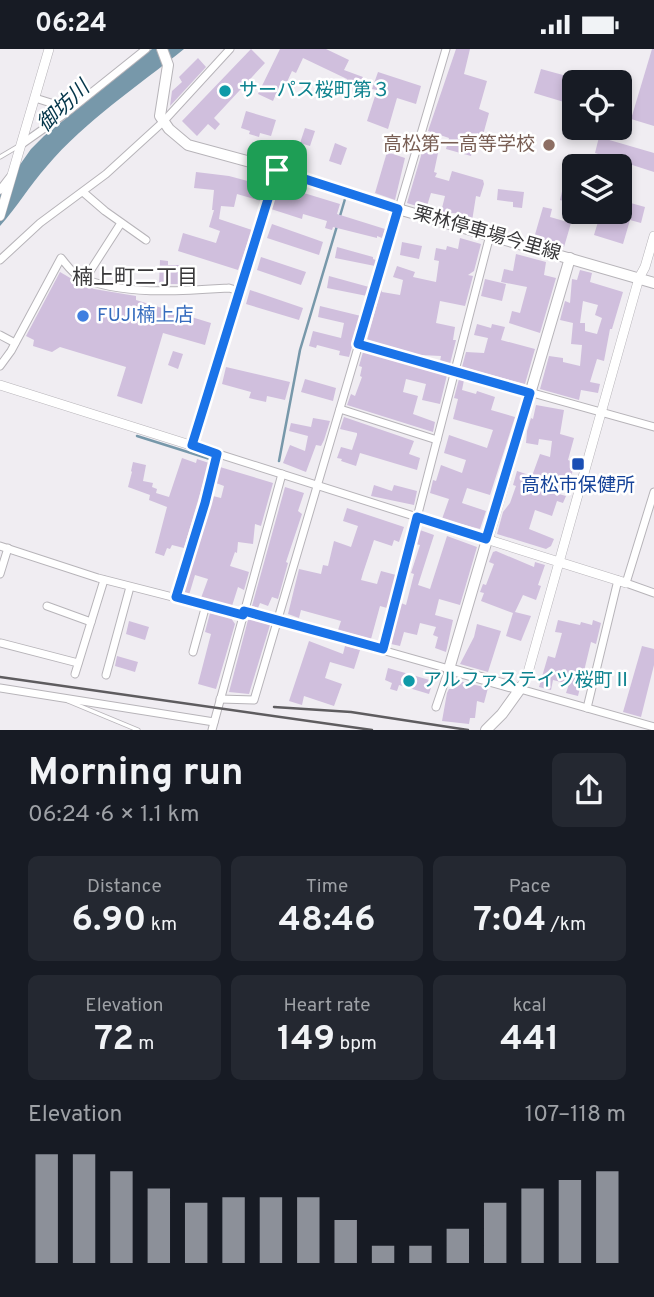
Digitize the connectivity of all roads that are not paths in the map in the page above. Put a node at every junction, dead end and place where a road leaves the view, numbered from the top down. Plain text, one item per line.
1 (49, 49) edge
2 (146, 49) edge
3 (162, 49) edge
4 (230, 49) edge
5 (446, 49) edge
6 (35, 98) junction
7 (66, 113) junction
8 (163, 123) junction
9 (22, 144) junction
10 (0, 157) edge
11 (277, 170) junction
12 (13, 173) junction
13 (0, 190) edge
14 (83, 192) junction
15 (398, 209) junction
16 (0, 216) edge
17 (121, 223) junction
18 (491, 235) junction
19 (654, 236) edge
20 (146, 240) dead end
21 (570, 258) junction
22 (0, 260) edge
23 (85, 278) junction
24 (639, 278) junction
25 (654, 283) edge
26 (239, 291) junction
27 (0, 335) edge
28 (15, 344) junction
29 (358, 344) junction
30 (0, 366) edge
31 (455, 370) junction
32 (0, 385) edge
33 (530, 393) junction
34 (340, 409) junction
35 (600, 412) junction
36 (654, 427) edge
37 (437, 440) junction
38 (192, 445) junction
39 (206, 450) joint
40 (217, 454) junction
41 (282, 474) junction
42 (318, 484) junction
43 (654, 492) edge
44 (417, 517) junction
45 (486, 539) junction
46 (4, 547) edge
47 (557, 563) junction
48 (0, 574) edge
49 (104, 580) junction
50 (622, 582) junction
51 (130, 587) junction
52 (654, 593) edge
53 (176, 597) junction
54 (205, 605) junction
55 (47, 606) dead end
56 (244, 613) junction
57 (277, 620) junction
58 (91, 622) junction
59 (1, 643) edge
60 (383, 649) junction
61 (193, 652) dead end
62 (78, 663) junction
63 (449, 669) junction
64 (75, 674) dead end
65 (106, 675) dead end
66 (0, 689) edge
67 (520, 689) junction
68 (57, 696) junction
69 (220, 699) junction
70 (436, 707) dead end
71 (587, 709) junction
72 (213, 726) edge
73 (654, 727) edge
74 (138, 730) edge
75 (486, 730) edge

1 - 6 street
2 - 7 street
3 - 8 main road
4 - 8 street
5 - 15 street
6 - 7 street
6 - 9 street
7 - 9 street
8 - 11 main road, 栗林停車場今里線
8 - 14 street
9 - 10 lane
9 - 12 street
11 - 15 main road, 栗林停車場今里線
11 - 26 street
12 - 13 street
12 - 16 street
14 - 17 street
14 - 22 street
15 - 18 main road, 栗林停車場今里線
15 - 29 street
17 - 20 street
17 - 23 street
18 - 21 main road, 栗林停車場今里線
18 - 31 street
19 - 24 street
21 - 24 main road, 栗林停車場今里線
21 - 33 main road
23 - 26 street
23 - 28 street
24 - 25 main road, 栗林停車場今里線
24 - 35 street
26 - 38 street
27 - 28 street
28 - 30 street
29 - 31 street
29 - 34 street
31 - 33 street
31 - 37 street
32 - 38 street
33 - 35 street
33 - 45 main road
34 - 37 street
34 - 42 street
35 - 36 street
35 - 47 street
37 - 44 street
38 - 39 street
39 - 40 street
40 - 41 street
40 - 53 street
41 - 42 street
41 - 56 street
42 - 44 street
42 - 57 street
43 - 50 street
44 - 45 street
44 - 60 street
45 - 47 street
45 - 63 main road
46 - 48 street
46 - 49 street
47 - 50 street
47 - 67 street
49 - 51 street
49 - 58 street
50 - 52 street
50 - 71 street
51 - 53 street
51 - 65 street
53 - 54 street
54 - 56 street
54 - 61 street
55 - 58 street
56 - 57 street
56 - 69 street
57 - 60 street
57 - 69 street
58 - 62 street
59 - 62 street
60 - 63 street
62 - 64 street
63 - 67 main road
63 - 70 street
66 - 68 street
67 - 71 street
67 - 75 main road
68 - 72 street
68 - 74 lane
69 - 72 street
71 - 73 street

